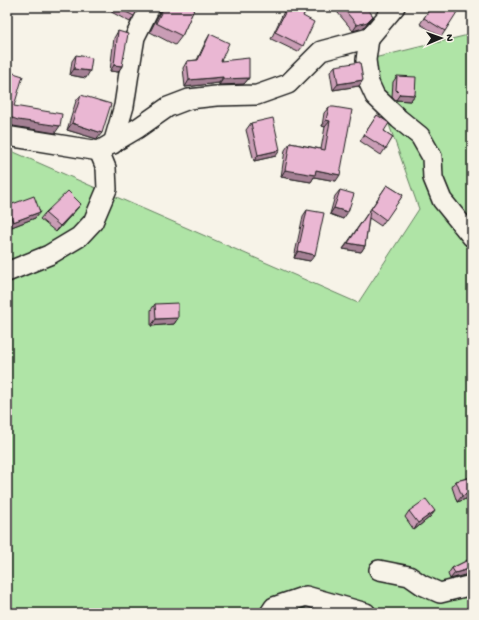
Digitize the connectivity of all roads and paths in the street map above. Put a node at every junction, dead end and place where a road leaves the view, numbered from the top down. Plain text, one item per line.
1 (150, 7) edge
2 (395, 7) edge
3 (369, 38) junction
4 (7, 136) edge
5 (106, 148) junction
6 (472, 237) edge
7 (7, 272) edge
8 (379, 570) dead end
9 (472, 584) edge
10 (270, 613) edge
11 (366, 613) edge

1 - 5 street
2 - 3 street
3 - 5 street
3 - 6 street
4 - 5 street
5 - 7 street
8 - 9 street
10 - 11 street

